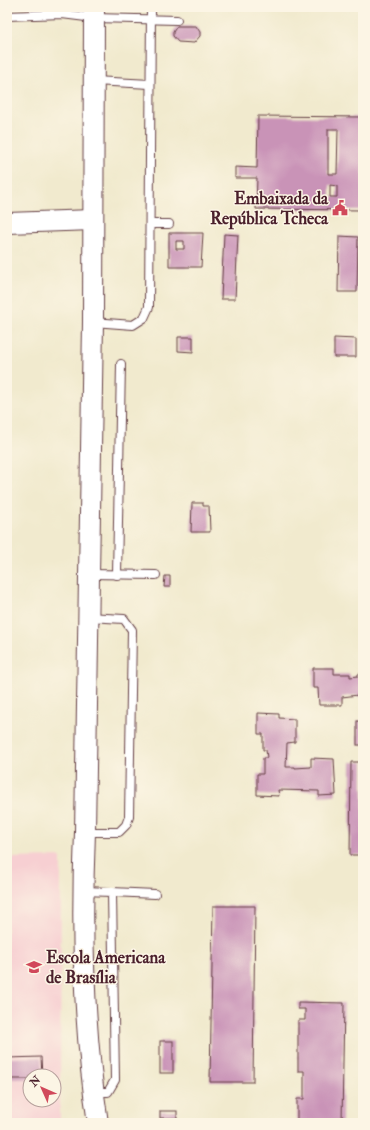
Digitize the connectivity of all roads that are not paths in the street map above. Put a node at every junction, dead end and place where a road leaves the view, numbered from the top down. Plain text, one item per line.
1 (151, 7) edge
2 (62, 10) edge
3 (32, 11) edge
4 (94, 13) edge
5 (7, 16) edge
6 (151, 20) junction
7 (177, 20) dead end
8 (94, 81) junction
9 (150, 84) junction
10 (93, 220) junction
11 (7, 223) edge
12 (151, 224) junction
13 (170, 224) dead end
14 (93, 322) junction
15 (121, 364) dead end
16 (89, 574) junction
17 (117, 575) junction
18 (156, 575) dead end
19 (88, 617) junction
20 (85, 832) junction
21 (83, 891) junction
22 (112, 892) junction
23 (155, 894) dead end
24 (93, 1092) junction
25 (98, 1123) edge

1 - 6 lane
2 - 3 lane
2 - 4 lane
3 - 5 lane
4 - 6 lane
4 - 8 street
6 - 7 lane
6 - 9 lane
8 - 9 lane
8 - 10 street
9 - 12 lane
10 - 11 street
10 - 14 street
12 - 13 lane
12 - 14 lane
14 - 16 street
15 - 17 lane
16 - 17 lane
16 - 19 street
17 - 18 lane
19 - 20 street
19 - 20 lane
20 - 21 street
21 - 22 lane
21 - 24 street
22 - 23 lane
22 - 24 lane
24 - 25 street

